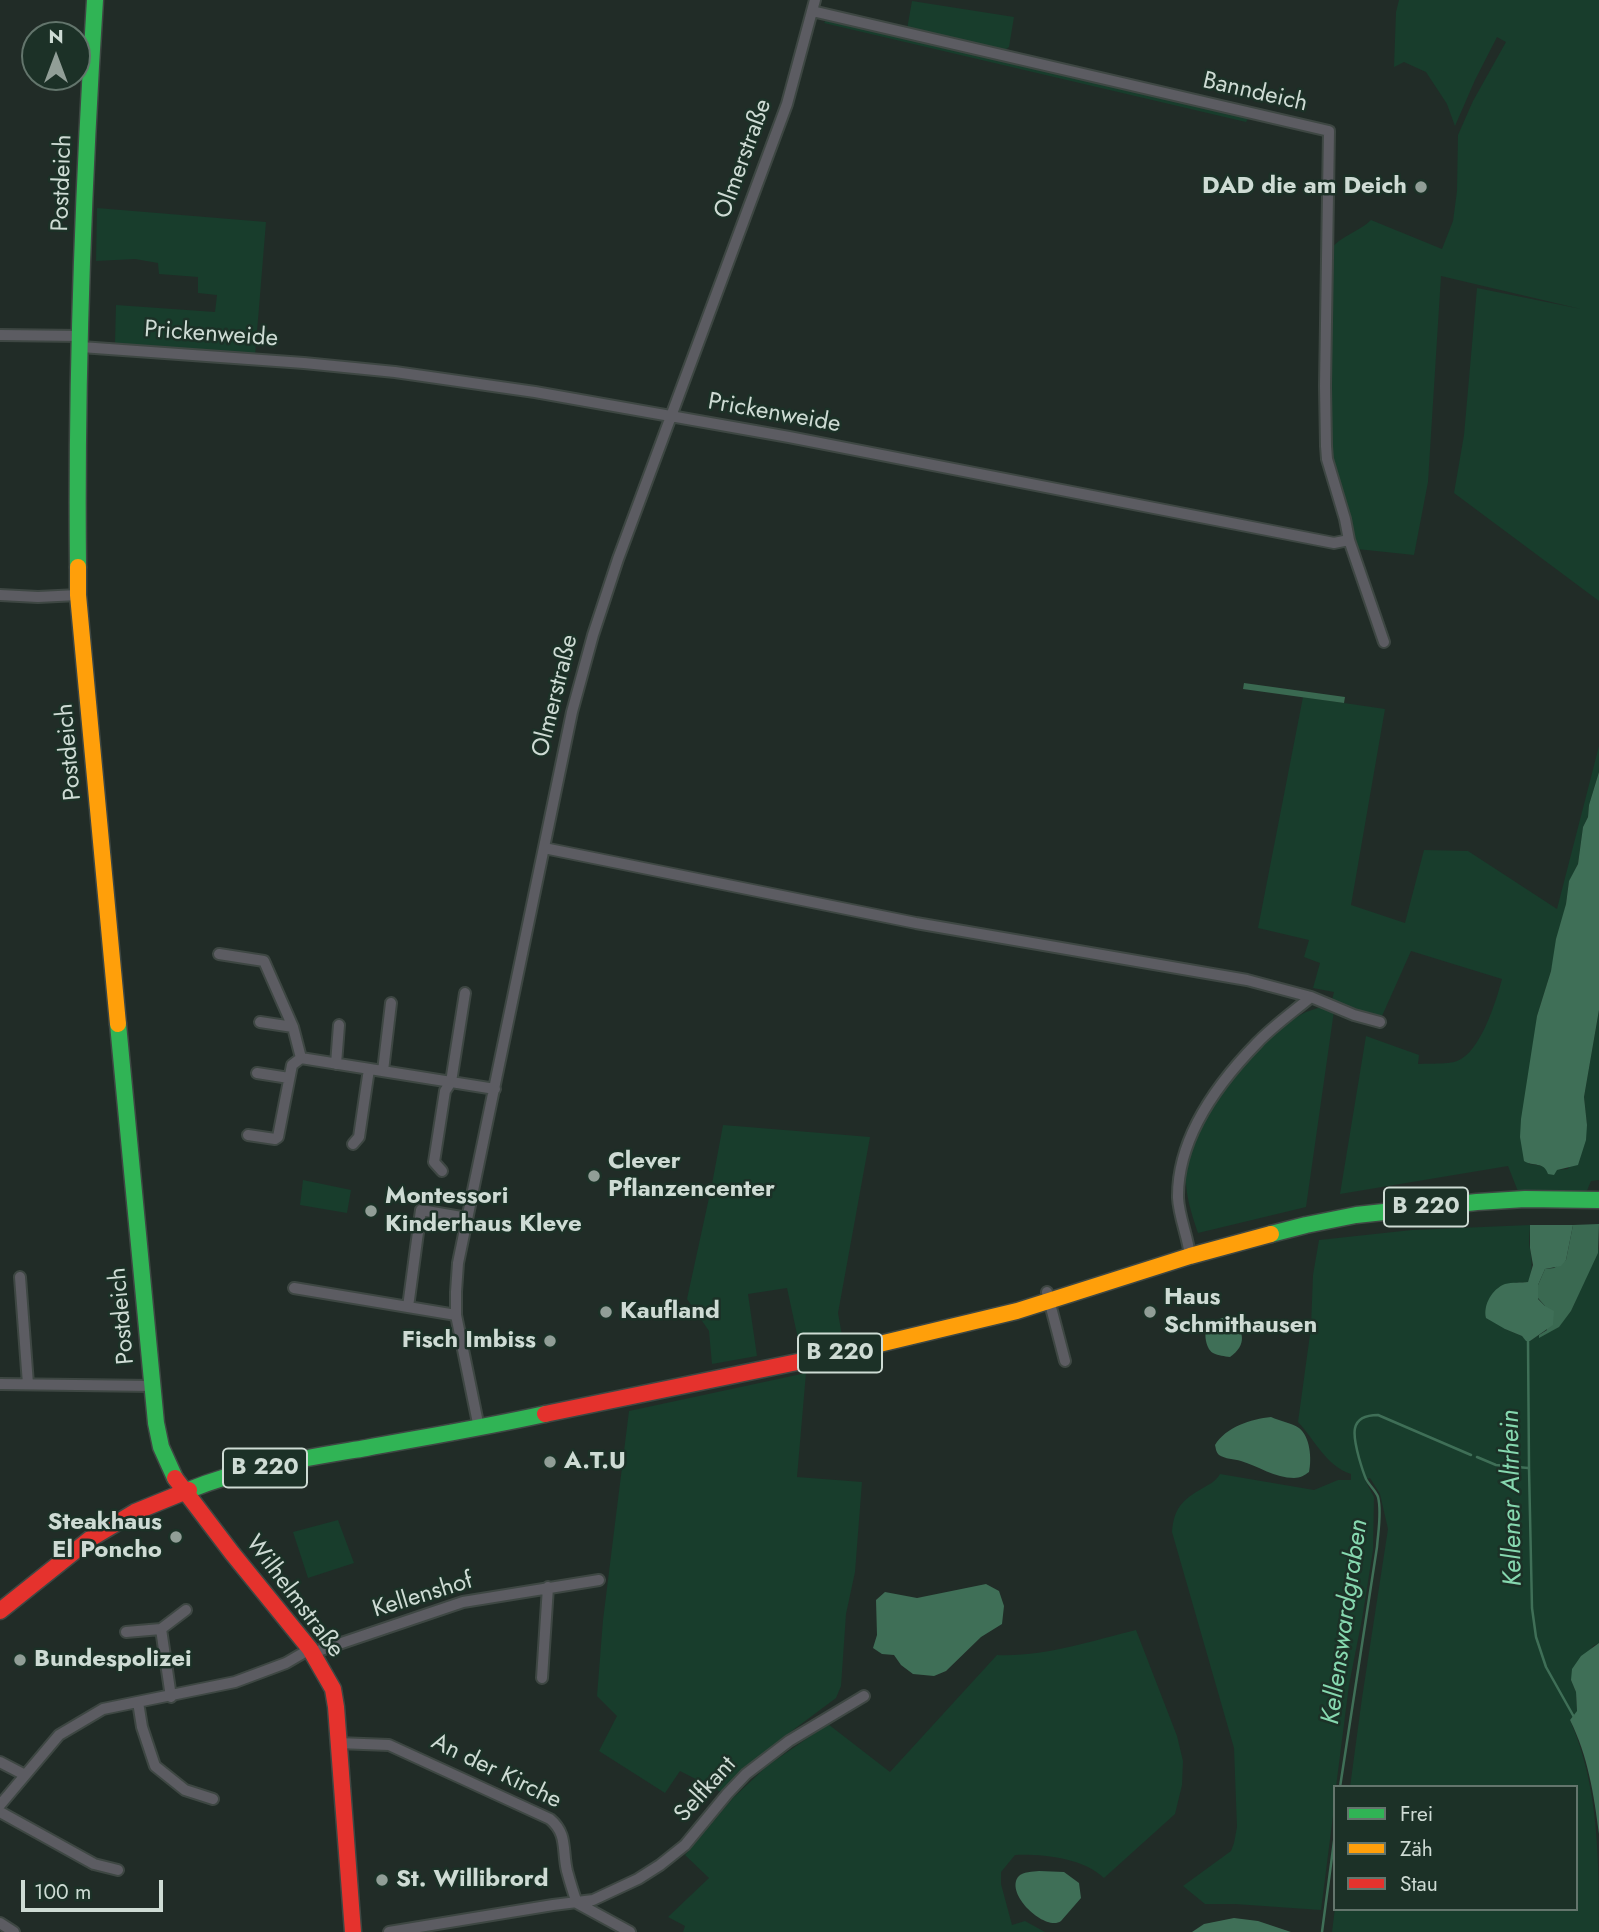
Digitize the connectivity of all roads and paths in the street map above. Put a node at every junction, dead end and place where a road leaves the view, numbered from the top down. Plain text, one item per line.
1 (95, 0) edge
2 (814, 5) edge
3 (0, 335) edge
4 (81, 341) junction
5 (671, 416) junction
6 (1349, 540) junction
7 (0, 595) edge
8 (78, 595) junction
9 (1384, 642) dead end
10 (544, 848) junction
11 (219, 954) dead end
12 (465, 993) dead end
13 (1311, 997) junction
14 (391, 1003) dead end
15 (260, 1022) dead end
16 (1380, 1022) dead end
17 (339, 1025) dead end
18 (293, 1027) junction
19 (301, 1058) junction
20 (336, 1064) junction
21 (369, 1069) junction
22 (383, 1071) junction
23 (257, 1073) dead end
24 (289, 1078) junction
25 (451, 1082) junction
26 (495, 1089) junction
27 (248, 1135) dead end
28 (353, 1144) dead end
29 (442, 1171) dead end
30 (1599, 1200) edge
31 (467, 1218) junction
32 (1190, 1256) junction
33 (20, 1277) dead end
34 (295, 1288) dead end
35 (1048, 1296) junction
36 (408, 1307) junction
37 (456, 1315) junction
38 (1065, 1361) dead end
39 (0, 1384) edge
40 (28, 1384) junction
41 (153, 1387) junction
42 (479, 1428) junction
43 (205, 1484) junction
44 (184, 1491) junction
45 (202, 1514) junction
46 (599, 1580) dead end
47 (548, 1587) junction
48 (186, 1610) dead end
49 (0, 1611) edge
50 (160, 1629) junction
51 (126, 1632) dead end
52 (311, 1651) junction
53 (542, 1678) dead end
54 (864, 1696) dead end
55 (171, 1697) junction
56 (138, 1702) junction
57 (338, 1743) junction
58 (0, 1762) edge
59 (25, 1775) junction
60 (213, 1799) dead end
61 (0, 1805) edge
62 (0, 1812) edge
63 (118, 1870) dead end
64 (577, 1903) junction
65 (0, 1923) edge
66 (14, 1932) edge
67 (354, 1932) edge
68 (389, 1932) edge
69 (629, 1932) edge

1 - 4 main road, Postdeich
2 - 5 street, Olmerstraße
2 - 6 street, Banndeich
3 - 4 street, Prickenweide
4 - 5 street, Prickenweide
4 - 8 main road, Postdeich
5 - 6 street, Prickenweide
5 - 10 street, Olmerstraße
6 - 9 street
7 - 8 street
8 - 41 main road, Postdeich
10 - 13 street
10 - 26 street, Olmerstraße
11 - 18 street
12 - 25 street
13 - 16 street
13 - 32 street
14 - 22 street
15 - 18 street
17 - 20 street
18 - 19 street
19 - 20 street
19 - 24 street
20 - 21 street
21 - 22 street
21 - 28 street
22 - 25 street
23 - 24 street
24 - 27 street
25 - 26 street
25 - 29 street
26 - 31 street, Olmerstraße
30 - 32 main road, B 220
31 - 36 street
31 - 37 street, Olmerstraße
32 - 35 main road, B 220
33 - 40 street
34 - 36 street
35 - 38 street
35 - 42 main road, B 220
36 - 37 street
37 - 42 street, Olmerstraße
39 - 40 street
40 - 41 street
41 - 44 main road, Postdeich
42 - 43 main road, B 220
43 - 44 main road, B 220
43 - 45 main road
44 - 45 main road, Wilhelmstraße
44 - 49 main road, B 220
45 - 52 main road, Wilhelmstraße
46 - 47 street, Kellenshof
47 - 52 street, Kellenshof
47 - 53 street
48 - 50 street
50 - 51 street
50 - 55 street
52 - 55 street, Kellenshof
52 - 57 main road, Wilhelmstraße
54 - 64 street, Selfkant
55 - 56 street, Kellenshof
56 - 59 street, Kellenshof
56 - 60 street
57 - 64 street, An der Kirche
57 - 67 main road
58 - 59 street
59 - 61 street, Kellenshof
62 - 63 street
64 - 68 street
64 - 69 street
65 - 66 street

